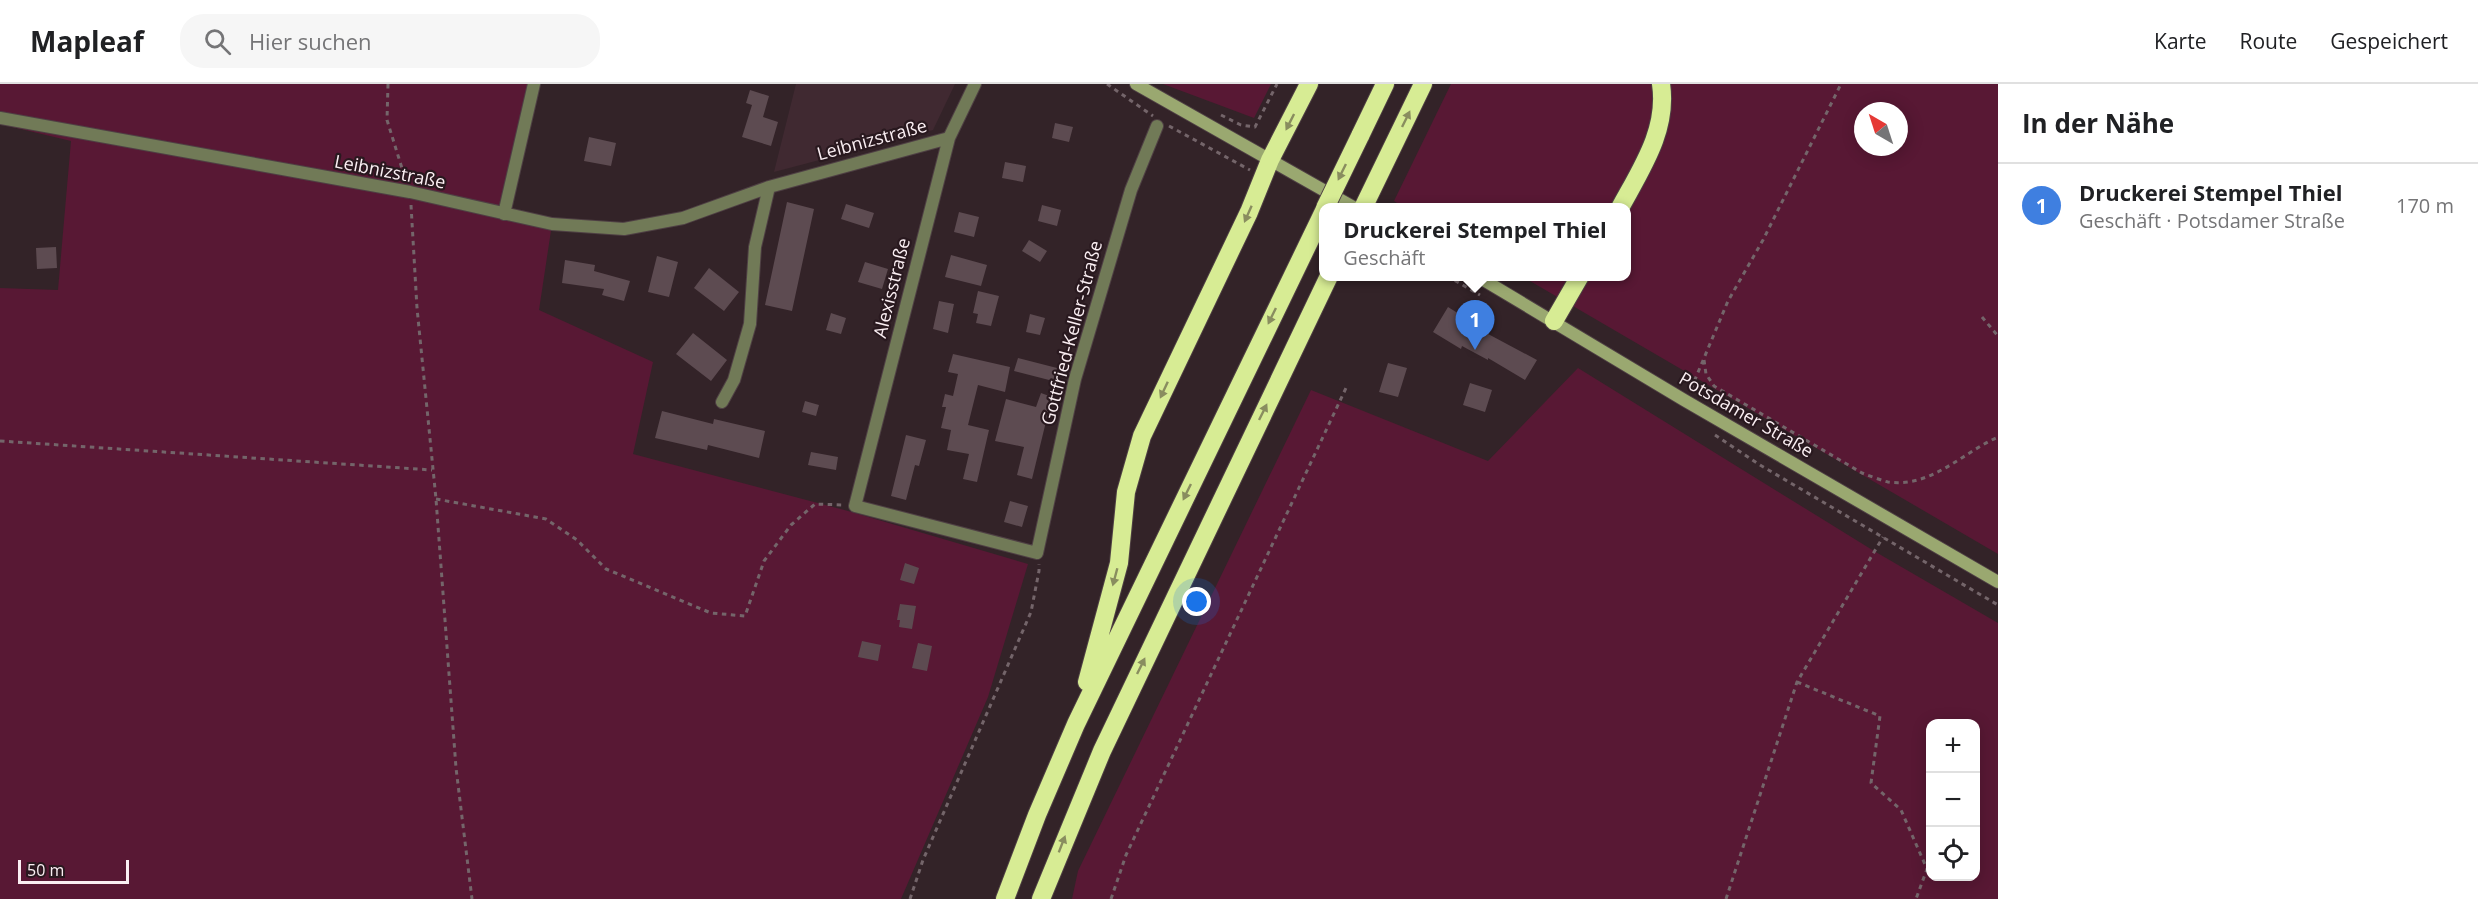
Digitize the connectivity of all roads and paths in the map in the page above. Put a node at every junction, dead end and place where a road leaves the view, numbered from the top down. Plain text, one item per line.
1 (388, 84) edge
2 (534, 84) edge
3 (975, 84) edge
4 (1107, 84) edge
5 (1136, 84) edge
6 (1277, 84) edge
7 (1310, 84) edge
8 (1385, 84) edge
9 (1423, 84) edge
10 (1661, 84) edge
11 (1841, 84) edge
12 (0, 117) edge
13 (1161, 124) junction
14 (1241, 124) dead end
15 (949, 138) junction
16 (1270, 160) junction
17 (1240, 166) dead end
18 (769, 187) junction
19 (410, 192) junction
20 (1327, 203) edge
21 (1348, 203) edge
22 (1365, 203) edge
23 (1622, 203) edge
24 (504, 214) junction
25 (1319, 220) edge
26 (1327, 281) edge
27 (1485, 281) edge
28 (1577, 281) edge
29 (1982, 317) dead end
30 (1554, 321) junction
31 (1998, 336) edge
32 (1704, 360) junction
33 (1346, 388) dead end
34 (1690, 393) dead end
35 (723, 402) dead end
36 (1714, 435) dead end
37 (1998, 437) edge
38 (0, 441) edge
39 (432, 470) junction
40 (436, 499) junction
41 (855, 506) junction
42 (1883, 536) junction
43 (1037, 553) junction
44 (1998, 582) edge
45 (1998, 605) edge
46 (1797, 682) junction
47 (1076, 724) junction
48 (472, 899) edge
49 (910, 899) edge
50 (1005, 899) edge
51 (1041, 899) edge
52 (1111, 899) edge
53 (1726, 899) edge
54 (1916, 899) edge

1 - 19 path
2 - 24 street
3 - 15 street, Alexisstraße
4 - 13 path
5 - 16 main road
6 - 14 path
7 -> 16 highway
8 -> 20 highway, bridge
22 -> 9 highway
10 - 23 highway
11 - 32 path
12 - 19 street, Leibnizstraße
13 - 17 path
13 - 43 street, Gottfried-Keller-Straße
15 - 18 street, Leibnizstraße
15 - 41 street, Alexisstraße
16 - 21 main road
16 -> 47 highway
18 - 24 street, Leibnizstraße
18 - 35 street
19 - 24 street, Leibnizstraße
19 - 39 path
25 -> 47 highway
51 -> 26 highway
27 - 30 main road, Potsdamer Straße
28 - 30 highway
29 - 31 path
30 - 44 main road, Potsdamer Straße
32 - 34 path
32 - 37 path
33 - 52 path
36 - 42 path
38 - 39 path
39 - 40 path
40 - 41 path
40 - 48 path
41 - 43 street
42 - 45 path
42 - 46 path
43 - 49 path
46 - 53 path
46 - 54 path
47 - 50 highway

